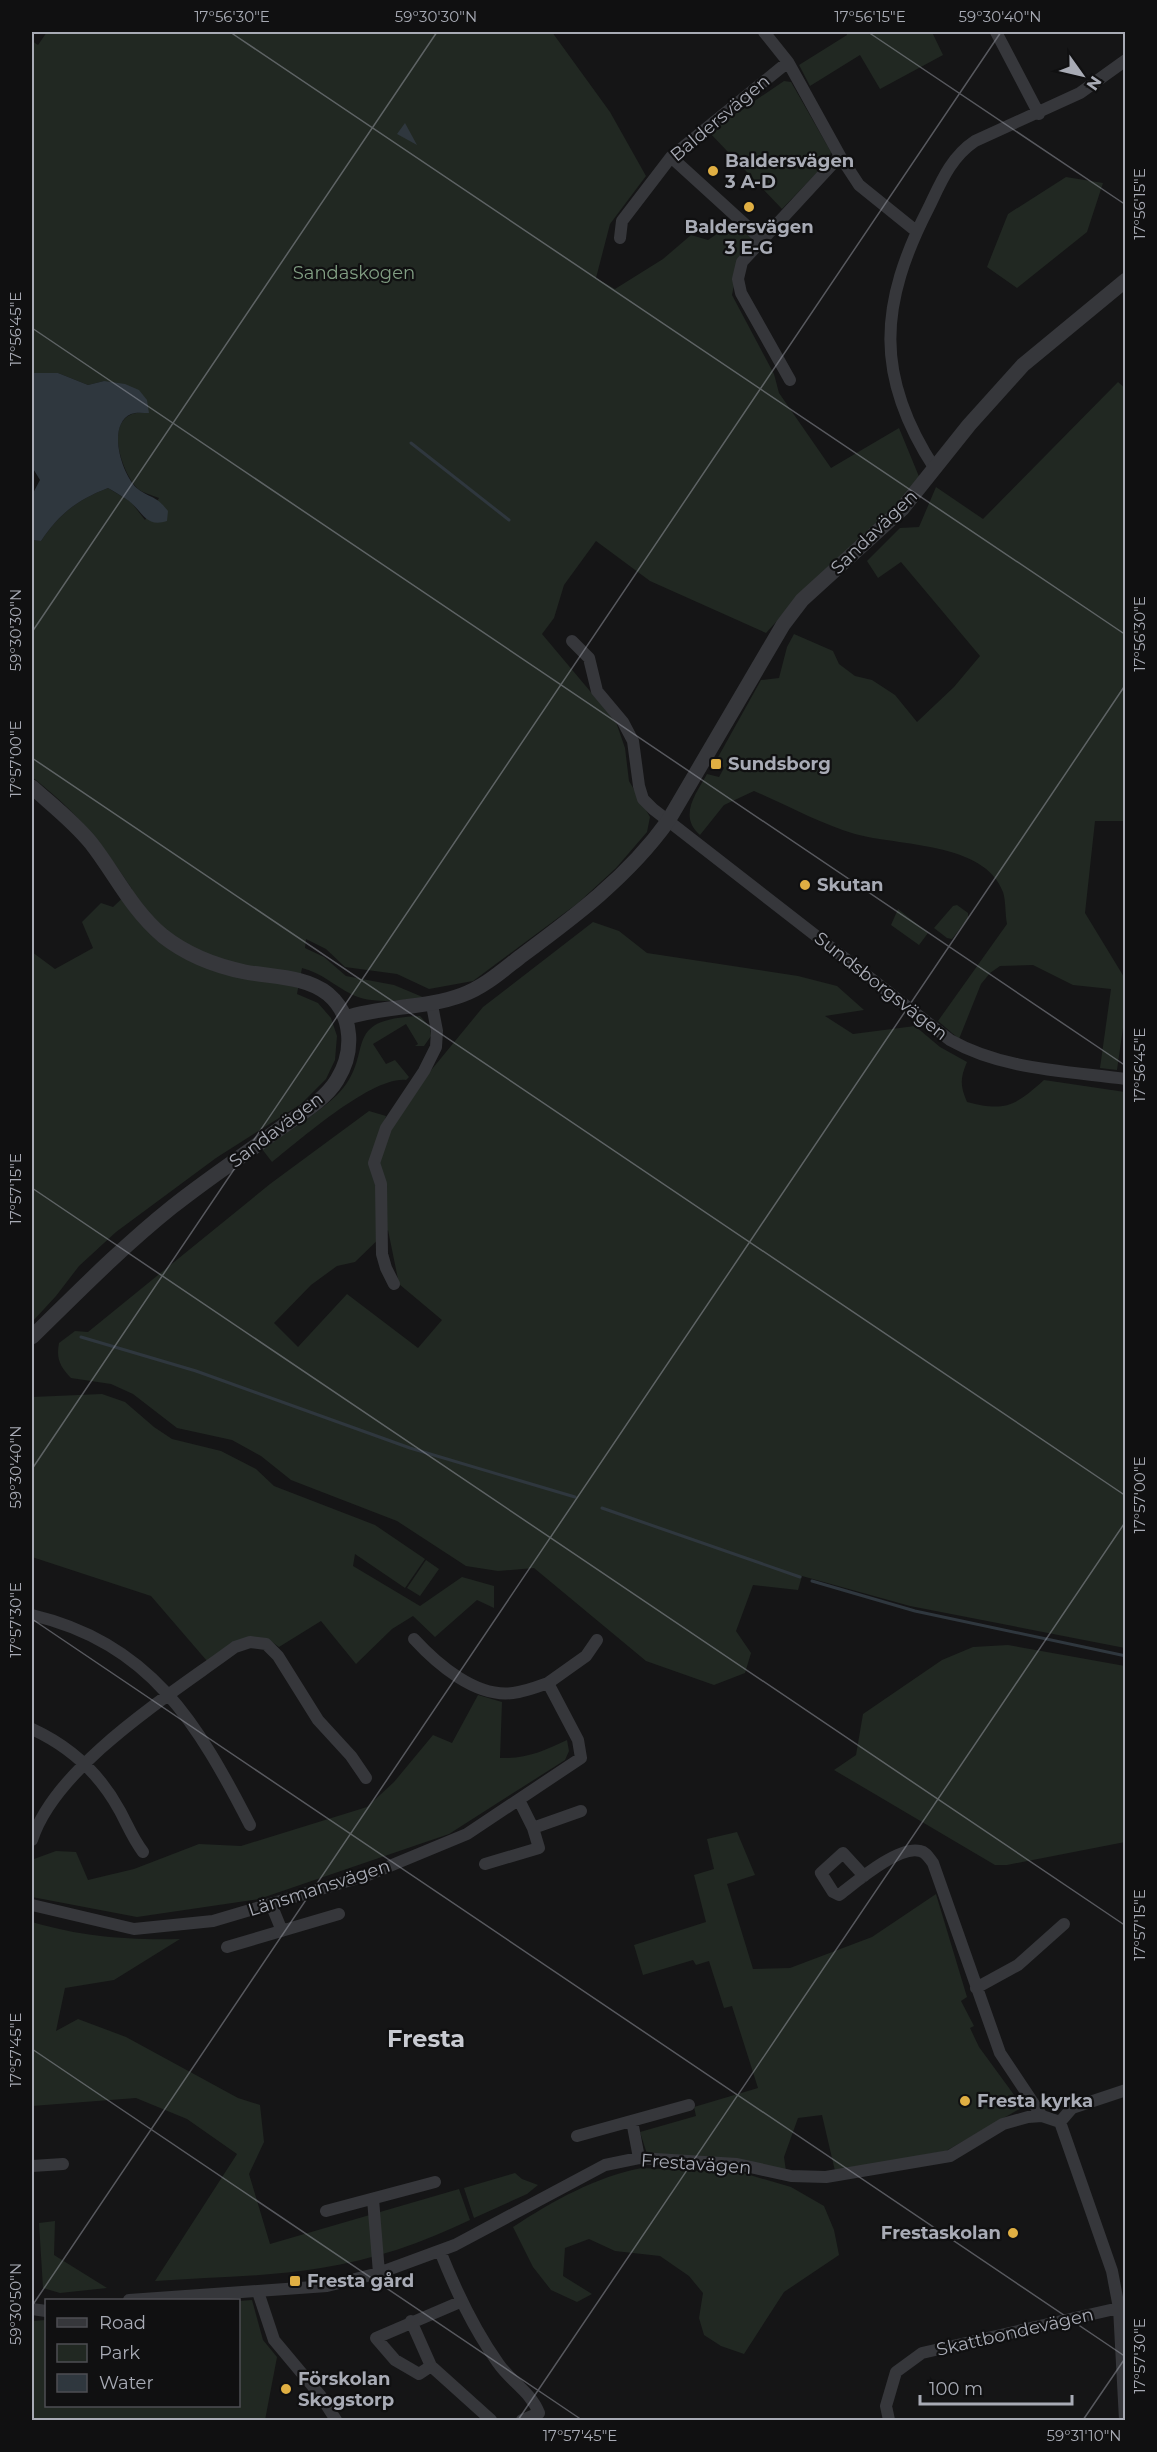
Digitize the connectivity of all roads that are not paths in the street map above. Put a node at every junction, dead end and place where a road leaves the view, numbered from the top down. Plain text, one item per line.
1 (764, 32) edge
2 (996, 32) edge
3 (1125, 60) edge
4 (788, 62) junction
5 (1039, 114) junction
6 (840, 156) junction
7 (671, 158) junction
8 (916, 231) junction
9 (620, 238) dead end
10 (762, 239) junction
11 (1125, 280) edge
12 (790, 380) dead end
13 (935, 469) junction
14 (572, 641) dead end
15 (32, 787) edge
16 (668, 821) junction
17 (432, 1005) junction
18 (345, 1018) junction
19 (1125, 1079) edge
20 (394, 1284) dead end
21 (32, 1337) edge
22 (32, 1615) edge
23 (414, 1639) dead end
24 (597, 1640) dead end
25 (548, 1683) junction
26 (170, 1695) junction
27 (32, 1729) edge
28 (86, 1764) junction
29 (366, 1778) dead end
30 (519, 1800) junction
31 (581, 1811) dead end
32 (249, 1825) dead end
33 (532, 1828) junction
34 (32, 1836) edge
35 (143, 1852) dead end
36 (485, 1864) dead end
37 (864, 1876) dead end
38 (271, 1904) junction
39 (32, 1905) edge
40 (339, 1914) dead end
41 (1064, 1924) dead end
42 (282, 1931) junction
43 (227, 1947) dead end
44 (976, 1988) junction
45 (1125, 2090) edge
46 (689, 2105) dead end
47 (1042, 2116) junction
48 (632, 2121) junction
49 (1060, 2122) junction
50 (577, 2136) dead end
51 (639, 2158) junction
52 (63, 2164) dead end
53 (32, 2166) edge
54 (435, 2182) dead end
55 (373, 2199) junction
56 (326, 2211) dead end
57 (440, 2251) junction
58 (379, 2273) junction
59 (258, 2292) junction
60 (158, 2299) edge
61 (460, 2302) junction
62 (1119, 2308) junction
63 (411, 2321) junction
64 (431, 2366) junction
65 (1124, 2393) edge
66 (336, 2421) edge
67 (491, 2421) edge
68 (522, 2421) edge
69 (889, 2421) edge
70 (1125, 2421) edge

1 - 4 street
2 - 5 street
3 - 5 street
4 - 6 street
4 - 7 street, Baldersvägen
5 - 8 street
6 - 8 street
6 - 10 street
7 - 9 street, Baldersvägen
7 - 10 street
8 - 13 street
10 - 12 street
11 - 13 street, Sandavägen
13 - 16 street, Sandavägen
14 - 16 street
15 - 18 street
16 - 17 street, Sandavägen
16 - 19 street, Sundsborgsvägen
17 - 18 street, Sandavägen
17 - 20 street
18 - 21 street, Sandavägen
22 - 26 street
23 - 25 street
24 - 25 street
25 - 30 street, Länsmansvägen
26 - 28 street
26 - 29 street
26 - 32 street
27 - 28 street
28 - 34 street
28 - 35 street
30 - 33 street
30 - 38 street, Länsmansvägen
31 - 33 street
33 - 36 street
37 - 44 street
38 - 39 street, Länsmansvägen
38 - 42 street
40 - 42 street
41 - 44 street
42 - 43 street
44 - 47 street
45 - 49 street
46 - 48 street
47 - 49 street
47 - 51 street, Frestavägen
48 - 50 street
48 - 51 street
49 - 62 street
51 - 57 street, Frestavägen
52 - 53 street
54 - 55 street
55 - 56 street
55 - 58 street
57 - 58 street, Frestavägen
57 - 61 street
58 - 59 street, Frestavägen
59 - 60 street, Frestavägen
59 - 66 street
61 - 63 street
61 - 68 street
62 - 65 street
62 - 69 street, Skattbondevägen
63 - 64 street
63 - 64 street
64 - 67 street
65 - 70 street

